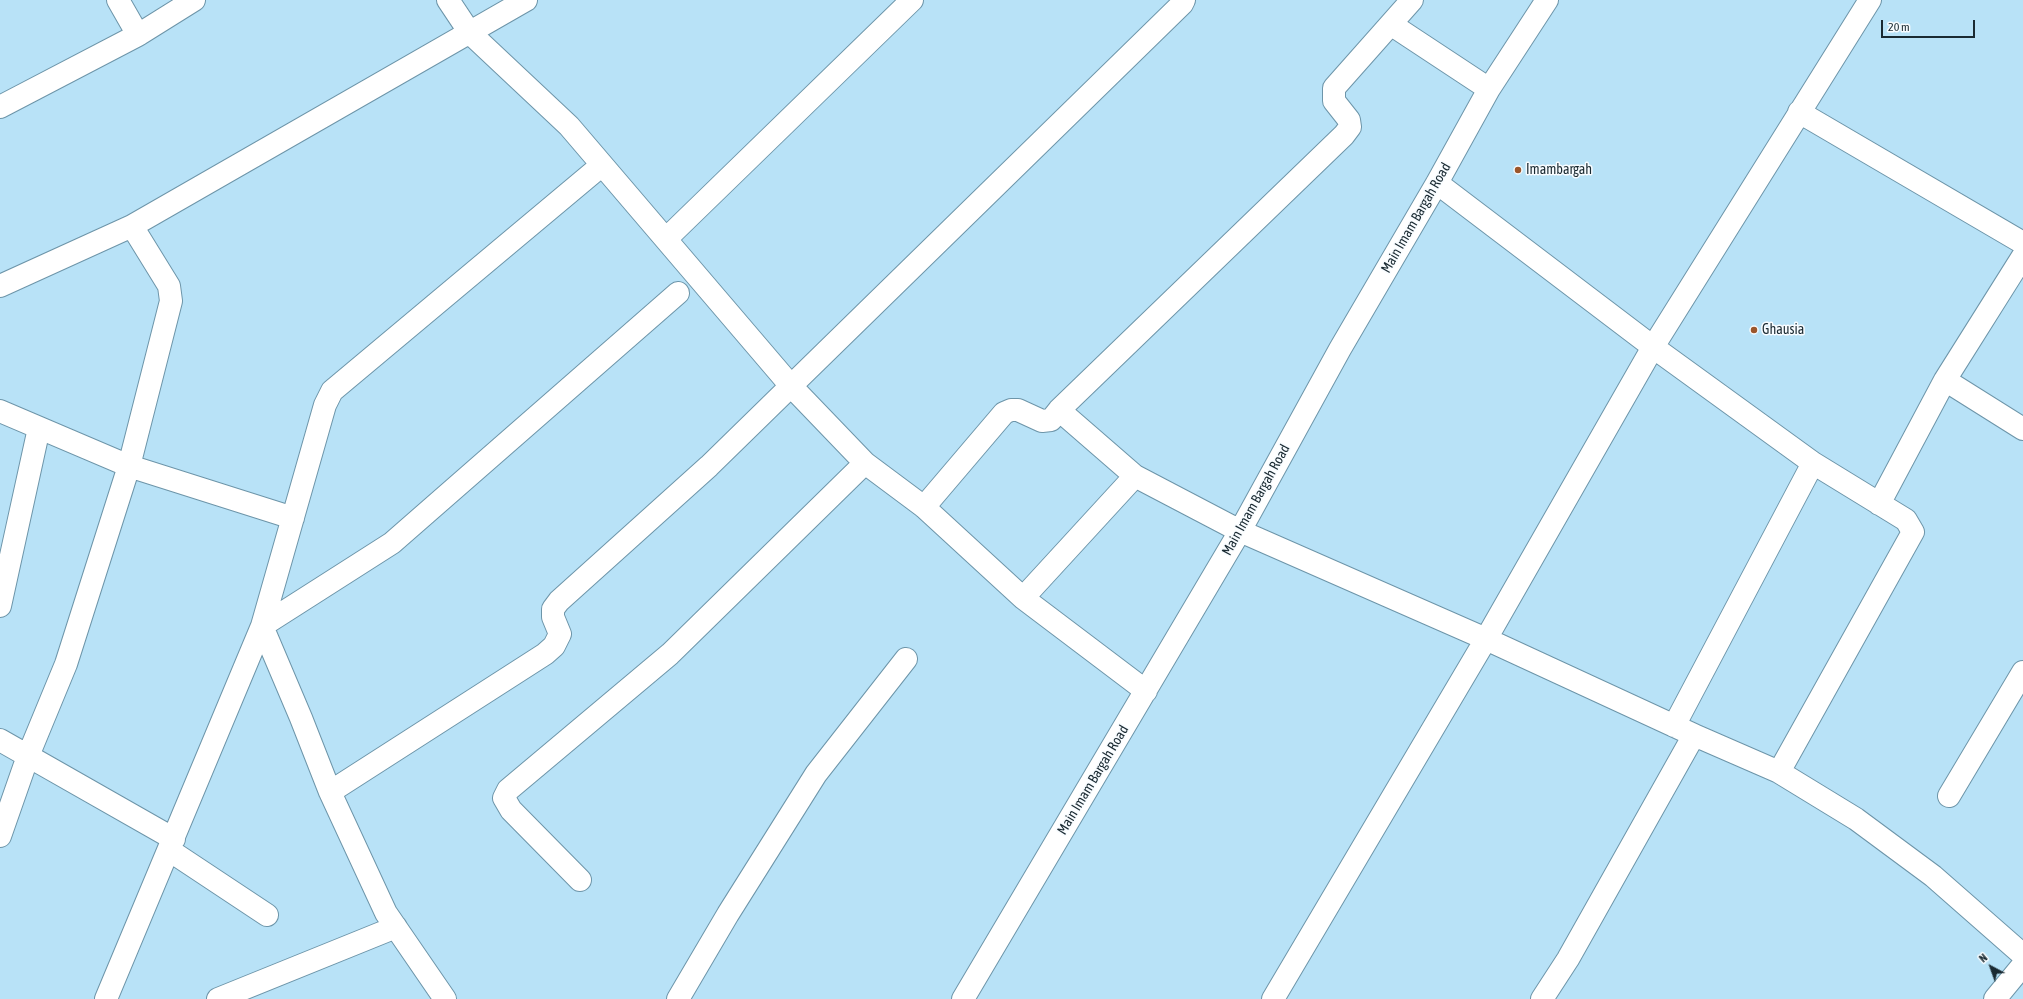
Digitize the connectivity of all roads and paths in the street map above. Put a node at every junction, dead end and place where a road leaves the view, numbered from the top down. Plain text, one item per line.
1 (118, 0) edge
2 (194, 0) edge
3 (448, 0) edge
4 (526, 0) edge
5 (912, 0) edge
6 (1184, 0) edge
7 (1412, 0) edge
8 (1547, 0) edge
9 (1870, 0) edge
10 (1392, 25) junction
11 (470, 33) junction
12 (138, 35) junction
13 (1489, 89) junction
14 (0, 107) edge
15 (1799, 112) junction
16 (602, 165) junction
17 (1437, 183) junction
18 (132, 226) junction
19 (666, 239) junction
20 (2023, 243) edge
21 (2023, 256) edge
22 (0, 286) edge
23 (678, 293) dead end
24 (1652, 347) junction
25 (1945, 380) junction
26 (791, 386) junction
27 (1059, 410) junction
28 (0, 411) edge
29 (39, 428) junction
30 (2023, 429) edge
31 (865, 462) junction
32 (1813, 463) junction
33 (129, 466) junction
34 (1135, 476) junction
35 (1879, 504) junction
36 (924, 507) junction
37 (293, 518) junction
38 (1240, 531) junction
39 (1023, 598) junction
40 (0, 606) edge
41 (262, 626) junction
42 (1486, 639) junction
43 (906, 659) dead end
44 (2021, 678) edge
45 (1146, 691) junction
46 (1674, 726) junction
47 (1694, 735) junction
48 (0, 740) edge
49 (28, 756) junction
50 (1779, 772) junction
51 (330, 792) junction
52 (1949, 796) dead end
53 (0, 836) edge
54 (171, 844) junction
55 (580, 880) dead end
56 (267, 915) dead end
57 (396, 927) junction
58 (2023, 955) edge
59 (2023, 965) edge
60 (106, 999) edge
61 (218, 999) edge
62 (445, 999) edge
63 (678, 999) edge
64 (963, 999) edge
65 (1273, 999) edge
66 (1542, 999) edge
67 (1994, 999) edge

1 - 12 street
2 - 12 street
3 - 11 street
4 - 11 street
5 - 19 street
6 - 26 street
7 - 10 street
8 - 13 street, Main Imam Bargah Road
9 - 15 street
10 - 13 street
10 - 27 street
11 - 16 street
11 - 18 street
12 - 14 street
13 - 17 street, Main Imam Bargah Road
15 - 20 street
15 - 24 street
16 - 19 street
16 - 37 street
17 - 24 street
17 - 38 street, Main Imam Bargah Road
18 - 22 street
18 - 33 street
19 - 26 street
21 - 25 street
23 - 41 street
24 - 32 street
24 - 42 street
25 - 30 street
25 - 35 street
26 - 31 street
26 - 51 street
27 - 34 street
27 - 36 street
28 - 29 street
29 - 33 street
29 - 40 street
31 - 36 street
31 - 55 street
32 - 35 street
32 - 46 street
33 - 37 street
33 - 49 street
34 - 38 street
34 - 39 street
35 - 50 street
36 - 39 street
37 - 41 street
38 - 42 street
38 - 45 street, Main Imam Bargah Road
39 - 45 street
41 - 51 street
41 - 54 street
42 - 46 street
42 - 65 street
43 - 63 street
44 - 52 street
45 - 64 street, Main Imam Bargah Road
46 - 47 street
47 - 50 street
47 - 66 street
48 - 49 street
49 - 53 street
49 - 54 street
50 - 58 street
51 - 57 street
54 - 56 street
54 - 60 street
57 - 61 street
57 - 62 street
59 - 67 street

